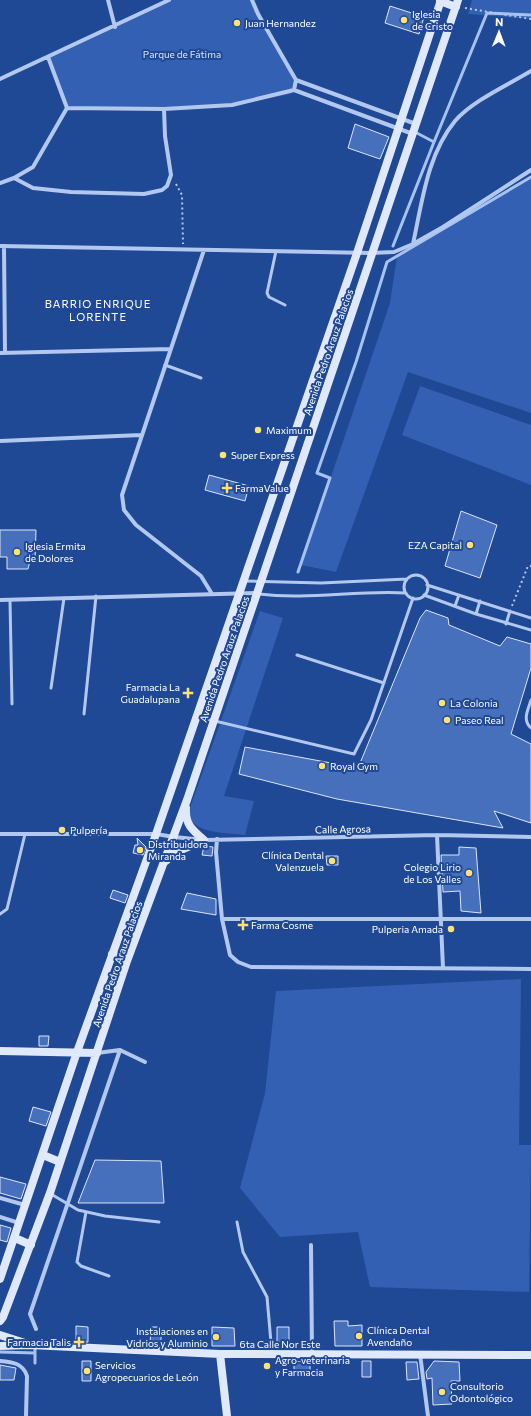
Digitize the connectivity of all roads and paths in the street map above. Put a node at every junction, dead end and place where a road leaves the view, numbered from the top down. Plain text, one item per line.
1 (108, 0) edge
2 (169, 0) edge
3 (252, 0) edge
4 (441, 1) edge
5 (457, 3) edge
6 (531, 19) edge
7 (115, 27) junction
8 (48, 57) junction
9 (531, 71) edge
10 (0, 78) edge
11 (296, 80) junction
12 (294, 90) junction
13 (67, 108) junction
14 (164, 109) junction
15 (401, 117) junction
16 (417, 124) junction
17 (398, 128) junction
18 (414, 134) junction
19 (531, 170) edge
20 (171, 175) junction
21 (14, 178) junction
22 (0, 183) edge
23 (413, 244) junction
24 (2, 246) edge
25 (183, 249) junction
26 (204, 250) junction
27 (276, 251) junction
28 (357, 253) junction
29 (371, 253) junction
30 (285, 304) dead end
31 (170, 349) junction
32 (2, 353) edge
33 (318, 364) junction
34 (165, 365) junction
35 (332, 371) junction
36 (201, 378) dead end
37 (142, 435) junction
38 (0, 441) edge
39 (279, 479) junction
40 (294, 483) junction
41 (531, 566) edge
42 (407, 579) junction
43 (243, 581) junction
44 (261, 581) junction
45 (427, 584) junction
46 (257, 593) junction
47 (406, 593) junction
48 (212, 594) junction
49 (238, 594) junction
50 (424, 595) junction
51 (459, 595) junction
52 (96, 596) junction
53 (64, 598) junction
54 (413, 598) junction
55 (0, 600) edge
56 (10, 600) junction
57 (480, 601) junction
58 (455, 606) junction
59 (510, 611) junction
60 (476, 614) junction
61 (531, 618) edge
62 (506, 624) junction
63 (531, 630) edge
64 (297, 655) dead end
65 (384, 683) junction
66 (51, 688) dead end
67 (531, 700) edge
68 (12, 704) dead end
69 (84, 714) dead end
70 (196, 716) junction
71 (213, 721) junction
72 (531, 728) edge
73 (187, 800) junction
74 (0, 834) edge
75 (25, 834) junction
76 (156, 834) junction
77 (436, 835) junction
78 (174, 837) junction
79 (531, 837) edge
80 (217, 839) junction
81 (204, 840) junction
82 (164, 864) junction
83 (0, 914) edge
84 (222, 919) junction
85 (531, 919) edge
86 (440, 920) junction
87 (112, 954) junction
88 (127, 961) junction
89 (443, 968) junction
90 (531, 969) edge
91 (120, 1050) junction
92 (0, 1051) edge
93 (77, 1052) junction
94 (97, 1053) junction
95 (145, 1062) dead end
96 (43, 1155) junction
97 (60, 1162) junction
98 (50, 1193) junction
99 (0, 1198) edge
100 (67, 1204) junction
101 (26, 1205) junction
102 (86, 1212) junction
103 (0, 1217) edge
104 (159, 1222) dead end
105 (237, 1222) dead end
106 (20, 1223) junction
107 (15, 1238) junction
108 (31, 1245) junction
109 (311, 1245) dead end
110 (108, 1276) dead end
111 (0, 1279) edge
112 (0, 1320) edge
113 (36, 1329) dead end
114 (0, 1335) edge
115 (30, 1345) junction
116 (0, 1346) edge
117 (220, 1354) junction
118 (272, 1354) junction
119 (312, 1354) junction
120 (420, 1354) junction
121 (531, 1355) edge
122 (0, 1361) edge
123 (26, 1416) edge
124 (227, 1416) edge
125 (428, 1416) edge

1 - 7 street
2 - 7 street
3 - 11 street
4 - 5 street
4 - 15 street, Avenida Pedro Arauz Palacios
5 - 6 path
5 - 16 street, Avenida Pedro Arauz Palacios
7 - 8 street
8 - 10 street
8 - 13 street
9 - 23 street
11 - 12 street
11 - 15 street
12 - 14 street
12 - 17 street
13 - 14 street
13 - 21 street
14 - 20 street
15 - 16 street
15 - 17 street, Avenida Pedro Arauz Palacios
16 - 18 street, Avenida Pedro Arauz Palacios
17 - 18 street
17 - 28 street, Avenida Pedro Arauz Palacios
18 - 29 street, Avenida Pedro Arauz Palacios
19 - 23 street
20 - 21 street
20 - 25 path
21 - 22 street
23 - 29 street
24 - 25 street
24 - 32 street
25 - 26 street
26 - 27 street
26 - 31 street
27 - 28 street
27 - 30 lane
28 - 29 street
28 - 33 street, Avenida Pedro Arauz Palacios
29 - 35 street, Avenida Pedro Arauz Palacios
31 - 32 street
31 - 34 street
33 - 35 street
33 - 39 street, Avenida Pedro Arauz Palacios
34 - 36 lane
34 - 37 street
35 - 40 street, Avenida Pedro Arauz Palacios
37 - 38 street
37 - 48 street
39 - 40 street
39 - 43 street, Avenida Pedro Arauz Palacios
40 - 44 street, Avenida Pedro Arauz Palacios
41 - 59 path
42 - 44 lane
42 - 45 lane
42 - 47 lane
43 - 44 lane
43 - 49 street, Avenida Pedro Arauz Palacios
44 - 46 street, Avenida Pedro Arauz Palacios
45 - 50 lane
45 - 51 lane
46 - 47 lane
46 - 49 street
46 - 71 street, Avenida Pedro Arauz Palacios
47 - 54 lane
48 - 49 street
48 - 52 street
49 - 70 street, Avenida Pedro Arauz Palacios
50 - 54 lane
50 - 58 lane
51 - 57 lane
51 - 58 lane
52 - 53 street
52 - 69 lane
53 - 56 street
53 - 66 lane
54 - 65 lane
55 - 56 street
56 - 68 lane
57 - 59 lane
57 - 60 lane
58 - 60 lane
59 - 61 lane
59 - 62 lane
60 - 62 lane
62 - 63 lane
64 - 65 lane
65 - 71 lane
67 - 72 lane
70 - 71 lane
70 - 76 street, Avenida Pedro Arauz Palacios
71 - 73 street, Avenida Pedro Arauz Palacios
73 - 78 street, Avenida Pedro Arauz Palacios
73 - 81 street
74 - 75 street, Calle Agrosa
75 - 76 street, Calle Agrosa
75 - 83 lane
76 - 78 street, Calle Agrosa
76 - 87 street, Avenida Pedro Arauz Palacios
77 - 79 street, Calle Agrosa
77 - 80 street, Calle Agrosa
77 - 86 street
78 - 81 street, Calle Agrosa
78 - 82 street, Avenida Pedro Arauz Palacios
80 - 81 street, Calle Agrosa
80 - 84 street
81 - 82 street
82 - 88 street, Avenida Pedro Arauz Palacios
84 - 86 street
84 - 89 street
85 - 86 street
86 - 89 street
87 - 88 street
87 - 93 street, Avenida Pedro Arauz Palacios
88 - 94 street, Avenida Pedro Arauz Palacios
89 - 90 street
91 - 94 street
91 - 95 street
91 - 100 street
92 - 93 street
93 - 94 street
93 - 96 street, Avenida Pedro Arauz Palacios
94 - 97 street, Avenida Pedro Arauz Palacios
96 - 97 street
96 - 101 street, Avenida Pedro Arauz Palacios
97 - 98 street, Avenida Pedro Arauz Palacios
98 - 100 lane
98 - 108 street, Avenida Pedro Arauz Palacios
99 - 101 street
100 - 102 lane
100 - 113 street
101 - 106 street, Avenida Pedro Arauz Palacios
102 - 104 lane
102 - 110 lane
103 - 106 street
105 - 118 lane
106 - 107 street, Avenida Pedro Arauz Palacios
107 - 108 street
107 - 111 street, Avenida Pedro Arauz Palacios
108 - 112 street, Avenida Pedro Arauz Palacios
109 - 119 street
114 - 115 street, 6ta Calle Nor Este
115 - 116 street, 6ta Calle Nor Este
115 - 117 street, 6ta Calle Nor Este
117 - 118 street, 6ta Calle Nor Este
117 - 124 street
118 - 119 street, 6ta Calle Nor Este
119 - 120 street, 6ta Calle Nor Este
120 - 121 street, 6ta Calle Nor Este
120 - 125 street
122 - 123 street

